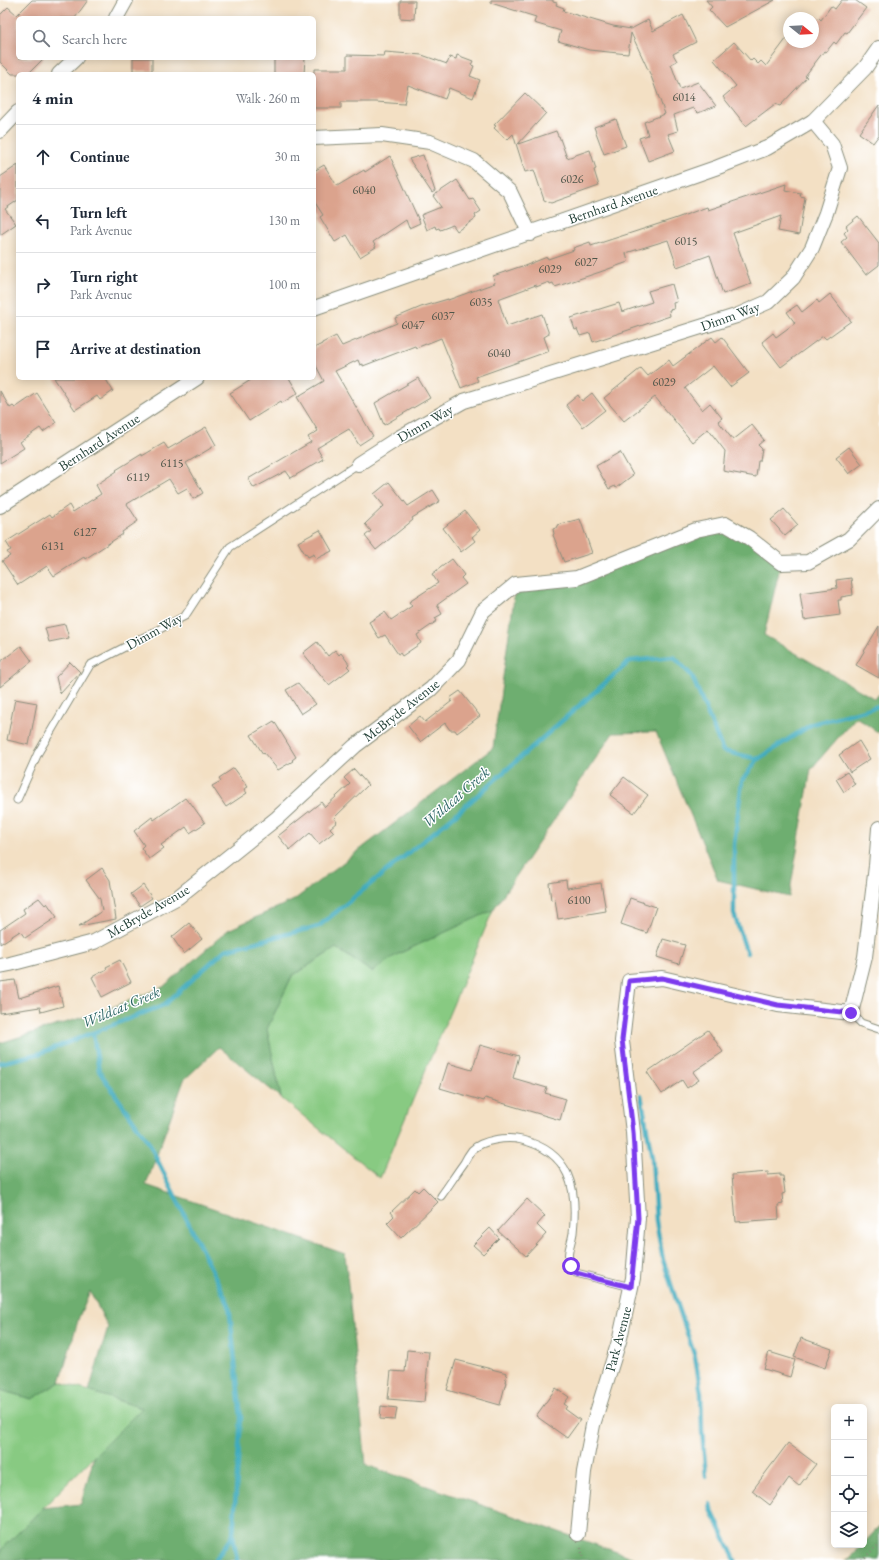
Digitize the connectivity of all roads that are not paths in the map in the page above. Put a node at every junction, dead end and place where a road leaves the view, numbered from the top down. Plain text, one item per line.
1 (126, 0) edge
2 (117, 16) edge
3 (879, 48) edge
4 (74, 60) edge
5 (61, 72) edge
6 (16, 114) edge
7 (813, 122) junction
8 (0, 131) edge
9 (316, 138) edge
10 (530, 234) junction
11 (316, 307) edge
12 (194, 380) edge
13 (358, 464) joint
14 (0, 506) edge
15 (879, 509) edge
16 (17, 800) dead end
17 (879, 828) edge
18 (0, 966) edge
19 (851, 1013) junction
20 (879, 1029) edge
21 (441, 1196) dead end
22 (631, 1287) junction
23 (578, 1534) dead end

1 - 2 street
3 - 7 street, Bernhard Avenue
4 - 5 street
6 - 8 street
7 - 10 street, Bernhard Avenue
7 - 13 street, Dimm Way
9 - 10 street
10 - 11 street, Bernhard Avenue
12 - 14 street, Bernhard Avenue
13 - 16 lane, Dimm Way
15 - 18 street, McBryde Avenue
17 - 19 street
19 - 20 lane
19 - 22 street, Park Avenue
21 - 22 lane
22 - 23 street, Park Avenue

